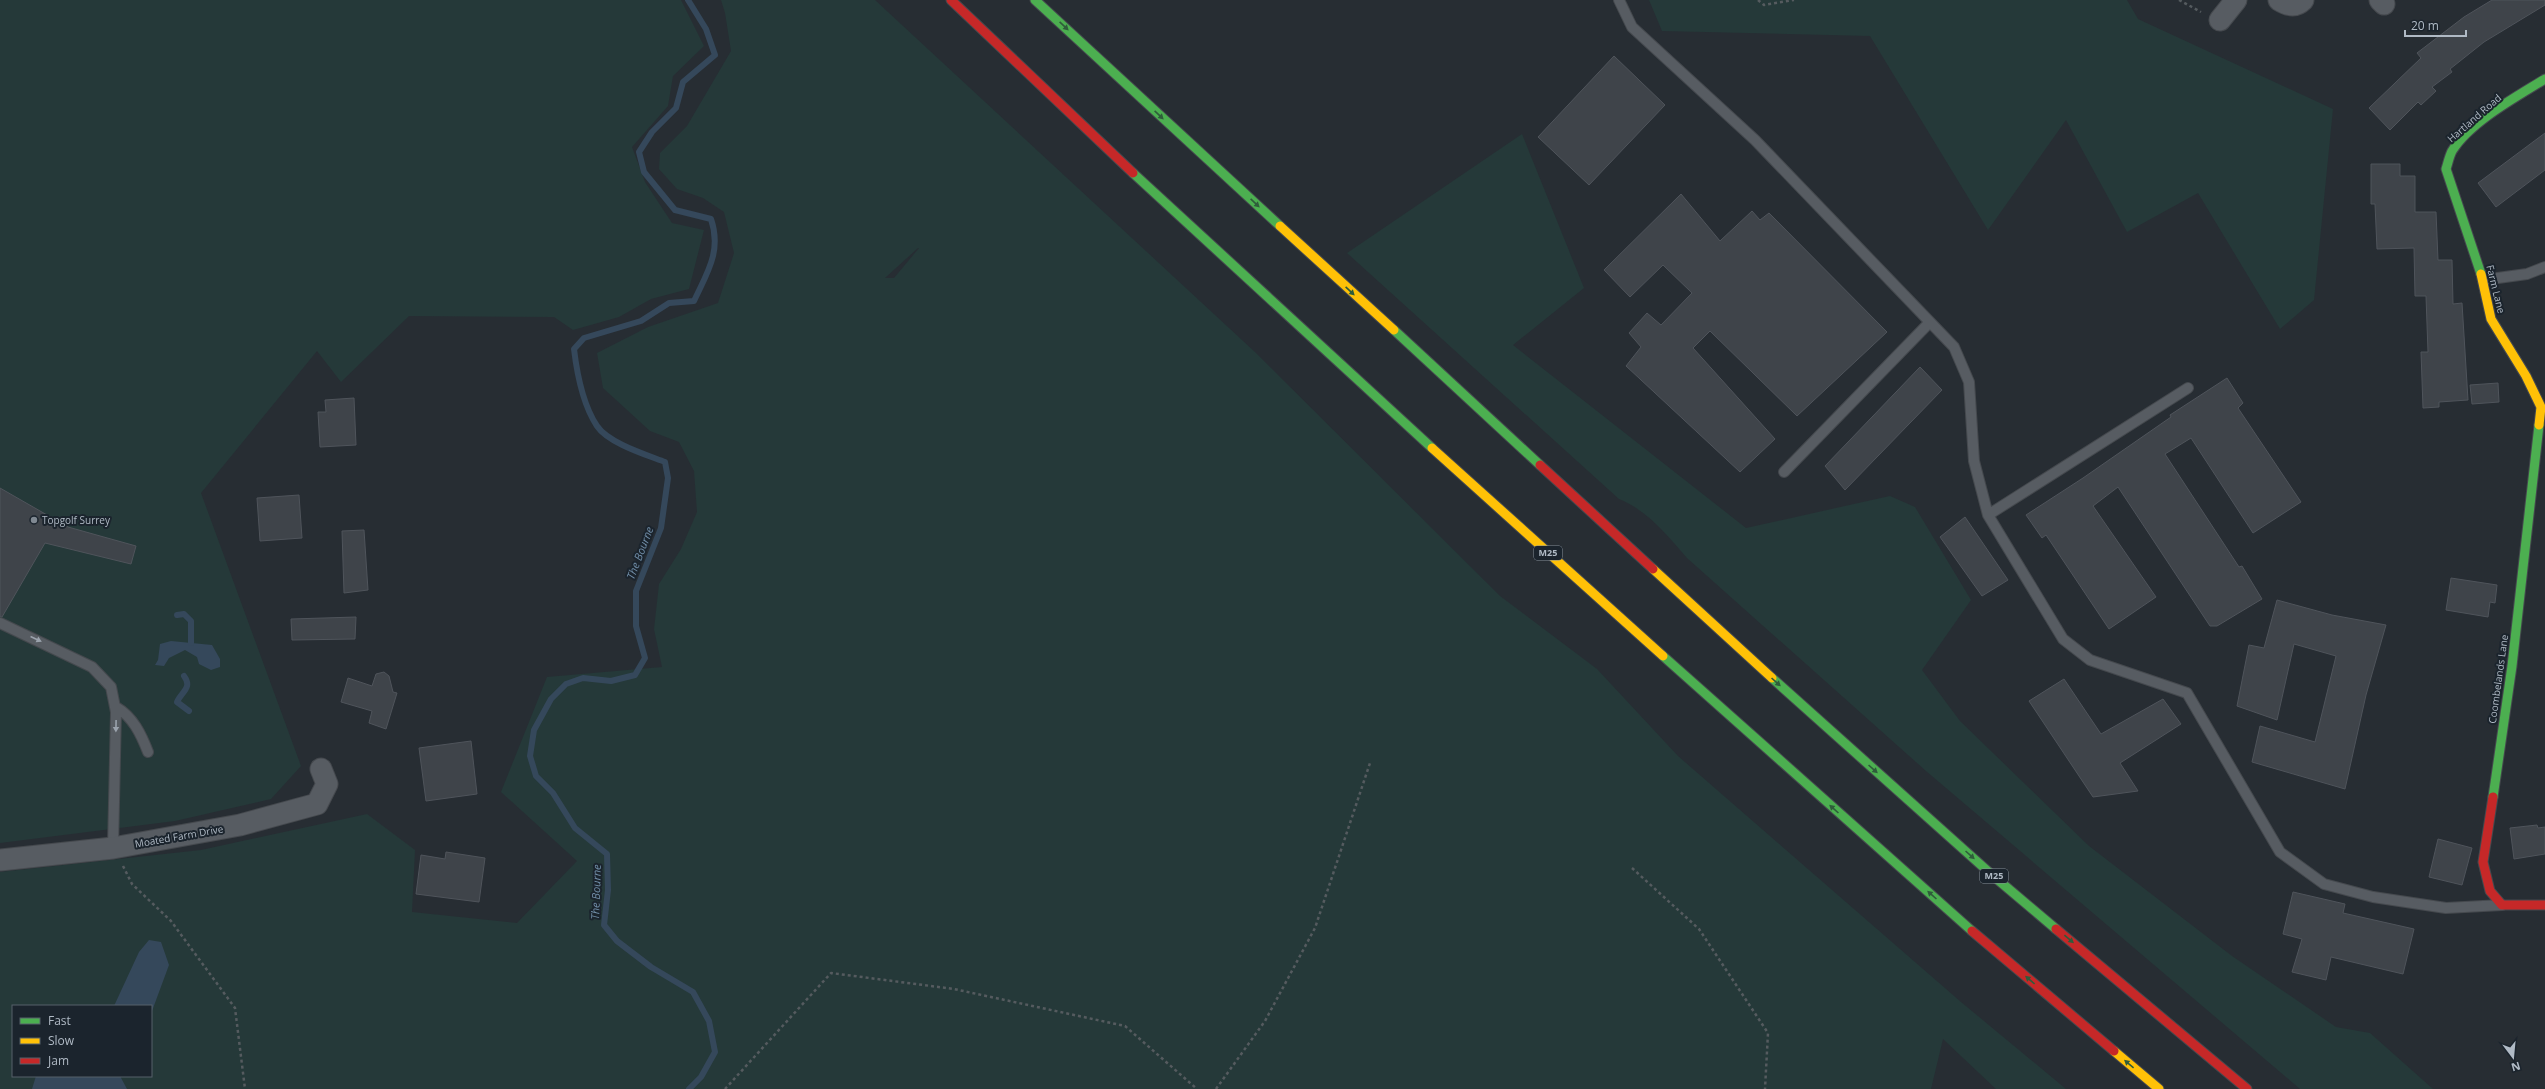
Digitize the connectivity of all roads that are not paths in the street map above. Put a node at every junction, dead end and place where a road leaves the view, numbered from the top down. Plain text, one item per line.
1 (951, 0) edge
2 (1035, 0) edge
3 (1619, 0) edge
4 (2236, 0) edge
5 (2278, 0) edge
6 (2303, 0) edge
7 (2220, 20) road end
8 (2545, 79) edge
9 (2446, 169) joint
10 (2545, 267) edge
11 (2483, 280) junction
12 (1930, 322) junction
13 (2188, 388) dead end
14 (2541, 407) joint
15 (1784, 472) dead end
16 (1988, 515) junction
17 (0, 623) edge
18 (116, 707) junction
19 (148, 752) dead end
20 (321, 769) dead end
21 (113, 848) junction
22 (0, 860) edge
23 (2502, 905) junction
24 (2545, 905) edge
25 (2159, 1089) edge
26 (2247, 1089) edge

25 -> 1 main road, M25
2 -> 26 main road, M25
3 - 12 lane
4 - 7 street
5 - 6 street
8 - 9 main road, Hartland Road
9 - 11 main road, Farm Lane
10 - 11 lane
11 - 14 main road, Farm Lane
12 - 15 lane
12 - 16 lane
13 - 16 lane
14 - 23 main road, Coombelands Lane
16 - 23 lane
17 -> 18 lane
18 - 19 lane
18 -> 21 lane
20 - 21 street, Moated Farm Drive
21 - 22 street, Moated Farm Drive
23 - 24 main road

